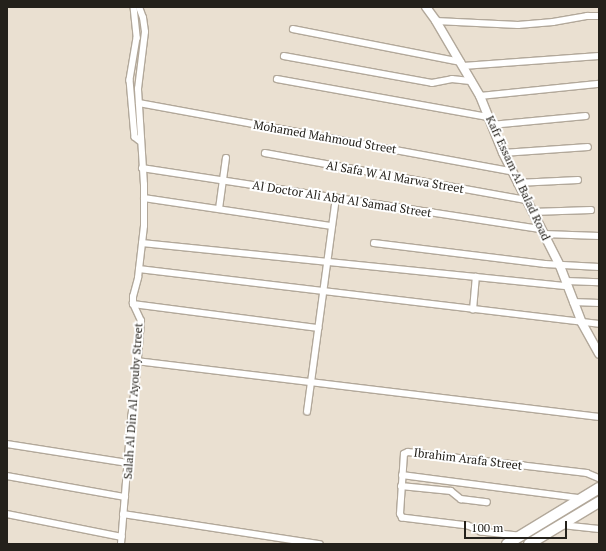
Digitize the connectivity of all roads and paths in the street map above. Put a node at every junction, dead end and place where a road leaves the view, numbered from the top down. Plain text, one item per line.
1 (134, 7) edge
2 (139, 7) edge
3 (426, 7) edge
4 (599, 16) edge
5 (436, 21) junction
6 (293, 29) dead end
7 (284, 56) dead end
8 (599, 56) edge
9 (462, 64) junction
10 (277, 79) dead end
11 (472, 81) junction
12 (599, 84) edge
13 (480, 96) junction
14 (139, 103) junction
15 (586, 116) dead end
16 (490, 121) junction
17 (140, 141) junction
18 (588, 147) dead end
19 (265, 153) dead end
20 (503, 153) junction
21 (226, 158) dead end
22 (142, 168) junction
23 (511, 171) junction
24 (223, 180) junction
25 (578, 180) dead end
26 (517, 183) junction
27 (144, 198) junction
28 (336, 198) junction
29 (526, 200) junction
30 (219, 209) junction
31 (591, 210) dead end
32 (532, 212) junction
33 (332, 226) junction
34 (542, 232) junction
35 (599, 236) edge
36 (142, 243) junction
37 (374, 243) dead end
38 (327, 261) junction
39 (560, 266) junction
40 (599, 266) edge
41 (139, 269) junction
42 (476, 277) junction
43 (599, 282) edge
44 (566, 283) junction
45 (323, 292) junction
46 (573, 302) junction
47 (599, 303) edge
48 (133, 304) junction
49 (473, 310) junction
50 (582, 323) junction
51 (599, 324) edge
52 (318, 328) junction
53 (599, 354) edge
54 (137, 361) junction
55 (311, 381) junction
56 (307, 412) dead end
57 (599, 417) edge
58 (7, 444) edge
59 (128, 463) junction
60 (402, 475) junction
61 (7, 476) edge
62 (599, 478) edge
63 (401, 486) junction
64 (599, 488) edge
65 (125, 497) junction
66 (582, 498) junction
67 (487, 502) dead end
68 (599, 502) edge
69 (7, 514) edge
70 (123, 514) junction
71 (560, 525) junction
72 (599, 529) edge
73 (519, 536) junction
74 (122, 537) junction
75 (122, 544) edge
76 (320, 544) edge
77 (507, 544) edge
78 (529, 544) edge

1 - 17 street, Salah Al Din Al Ayouby Street
2 - 14 street, Salah Al Din Al Ayouby Street
3 - 5 street, Kafr Essam Al Balad Road
4 - 5 street
5 - 9 street, Kafr Essam Al Balad Road
6 - 9 street
7 - 11 street
8 - 9 street
9 - 11 street, Kafr Essam Al Balad Road
10 - 16 street
11 - 13 street, Kafr Essam Al Balad Road
12 - 13 street
13 - 16 street, Kafr Essam Al Balad Road
14 - 17 street, Salah Al Din Al Ayouby Street
14 - 23 street, Mohamed Mahmoud Street
15 - 16 street
16 - 20 street, Kafr Essam Al Balad Road
17 - 22 street, Salah Al Din Al Ayouby Street
18 - 20 street
19 - 29 street, Al Safa W Al Marwa Street
20 - 23 street, Kafr Essam Al Balad Road
21 - 24 street
22 - 24 street, Al Doctor Ali Abd Al Samad Street
22 - 27 street, Salah Al Din Al Ayouby Street
23 - 26 street, Kafr Essam Al Balad Road
24 - 28 street, Al Doctor Ali Abd Al Samad Street
24 - 30 street
25 - 26 street
26 - 29 street, Kafr Essam Al Balad Road
27 - 30 street
27 - 36 street, Salah Al Din Al Ayouby Street
28 - 33 street
28 - 34 street, Al Doctor Ali Abd Al Samad Street
29 - 32 street, Kafr Essam Al Balad Road
30 - 33 street
31 - 32 street
32 - 34 street, Kafr Essam Al Balad Road
33 - 38 street
34 - 35 street, Al Doctor Ali Abd Al Samad Street
34 - 39 street, Kafr Essam Al Balad Road
36 - 38 street
36 - 41 street, Salah Al Din Al Ayouby Street
37 - 39 street
38 - 42 street
38 - 45 street
39 - 40 street
39 - 44 street, Kafr Essam Al Balad Road
41 - 45 street
41 - 48 street, Salah Al Din Al Ayouby Street
42 - 44 street
42 - 49 street
43 - 44 street
44 - 46 street, Kafr Essam Al Balad Road
45 - 49 street
45 - 52 street
46 - 47 street
46 - 50 street, Kafr Essam Al Balad Road
48 - 52 street
48 - 54 street, Salah Al Din Al Ayouby Street
49 - 50 street
50 - 51 street
50 - 53 street, Kafr Essam Al Balad Road
52 - 55 street
54 - 55 street
54 - 59 street, Salah Al Din Al Ayouby Street
55 - 56 street
55 - 57 street
58 - 59 street
59 - 65 street, Salah Al Din Al Ayouby Street
60 - 62 street, Ibrahim Arafa Street
60 - 63 street, Ibrahim Arafa Street
60 - 66 street
61 - 65 street
63 - 67 street
63 - 73 street, Ibrahim Arafa Street
64 - 66 highway
65 - 70 street, Salah Al Din Al Ayouby Street
66 - 73 highway
68 - 71 highway
69 - 74 street
70 - 74 street, Salah Al Din Al Ayouby Street
70 - 76 street
71 - 72 street
71 - 78 highway
73 - 77 highway
74 - 75 street, Salah Al Din Al Ayouby Street

